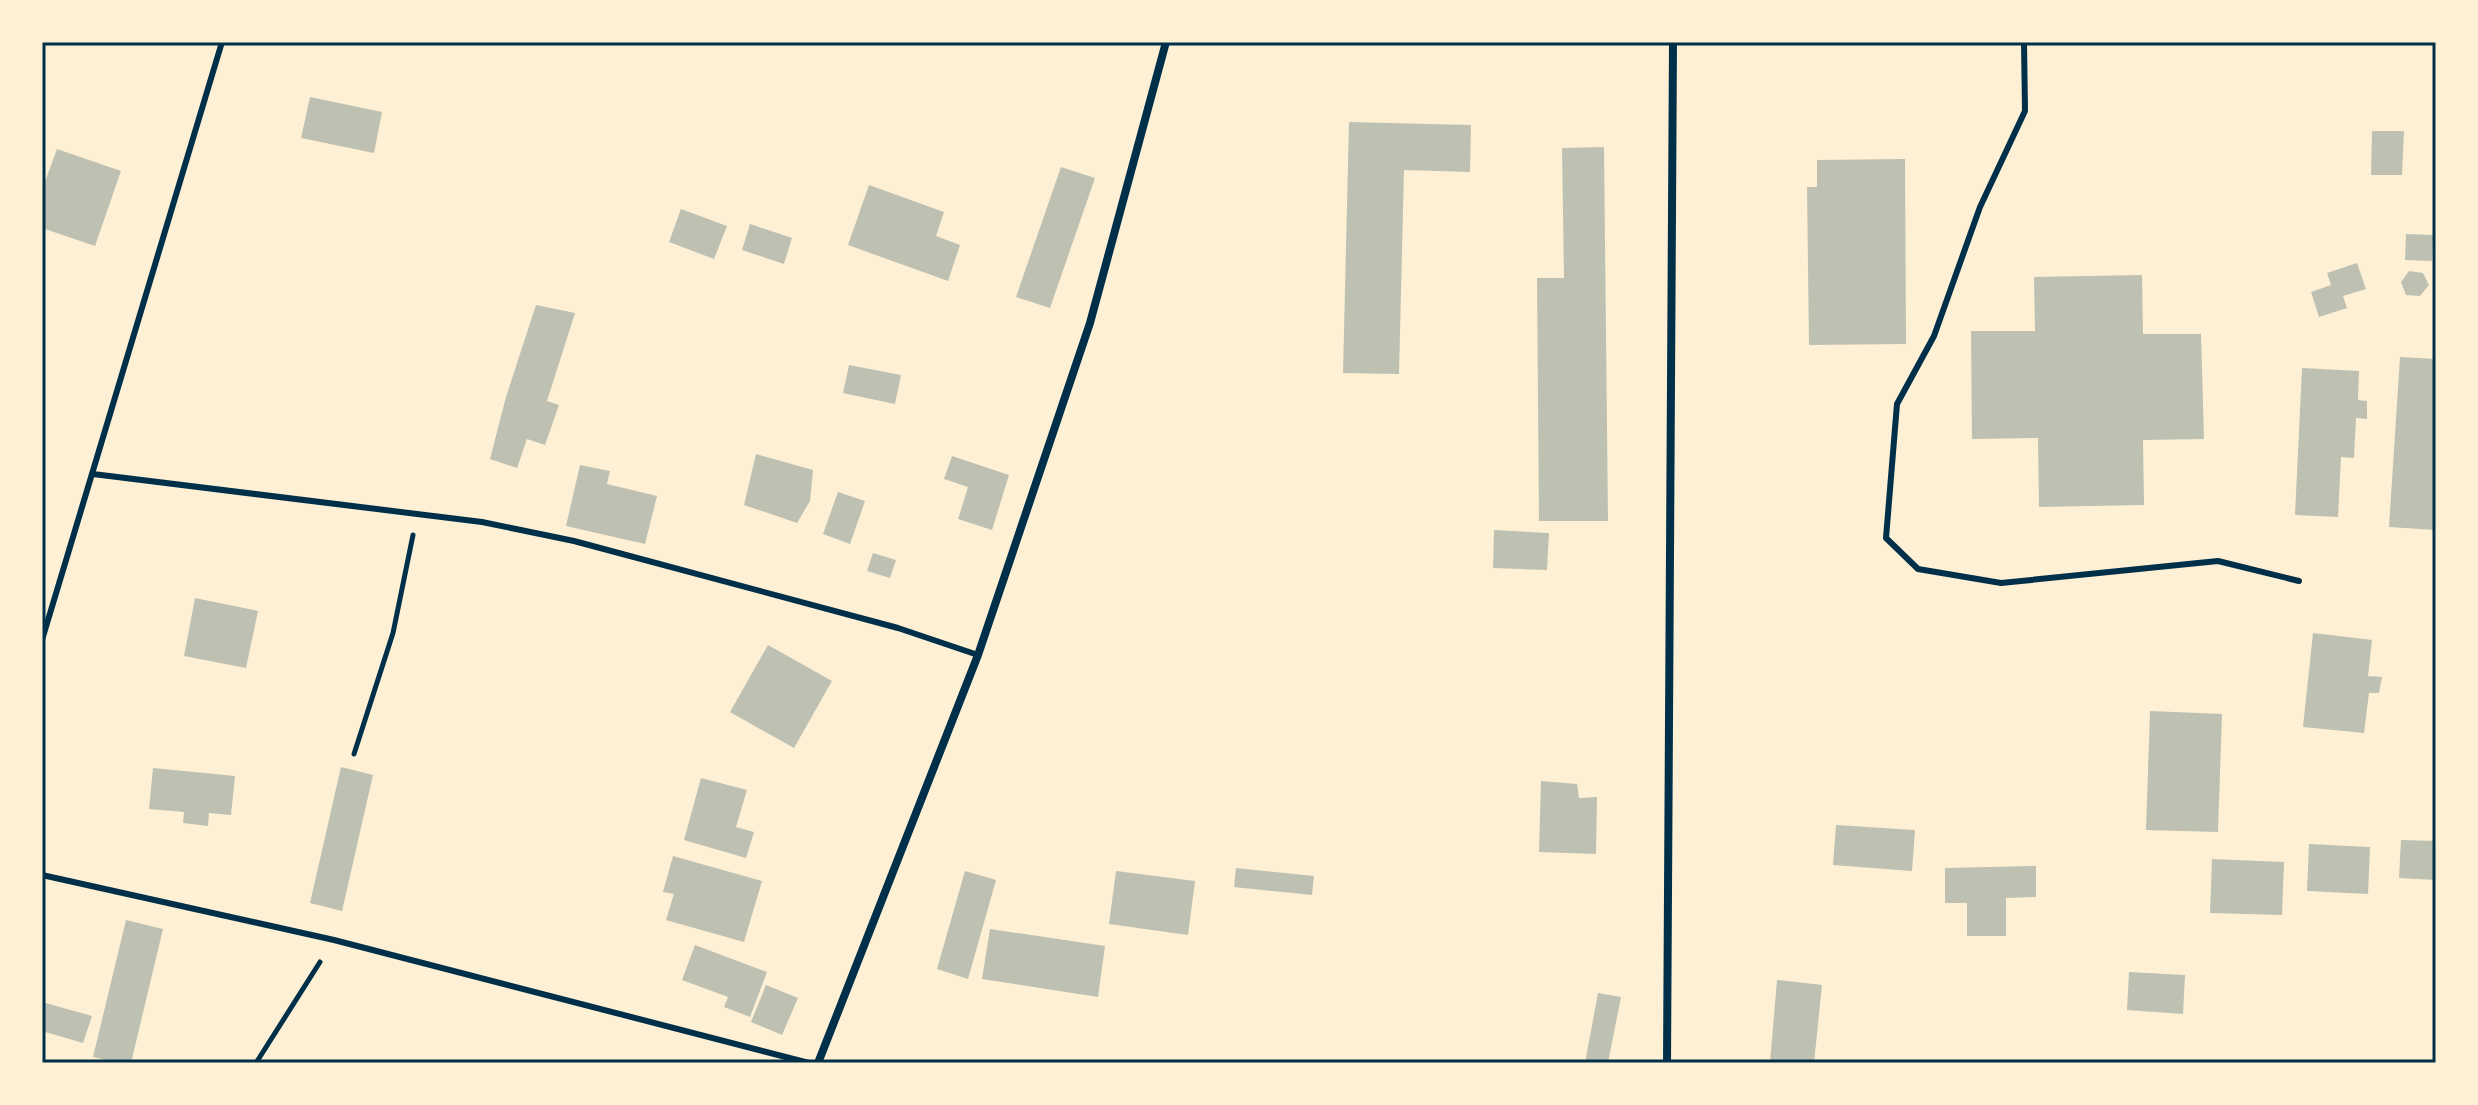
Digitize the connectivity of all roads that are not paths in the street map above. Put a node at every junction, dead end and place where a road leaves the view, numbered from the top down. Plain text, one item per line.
1 (222, 42) edge
2 (1166, 42) edge
3 (1673, 42) edge
4 (2024, 42) edge
5 (93, 474) junction
6 (2299, 581) dead end
7 (42, 640) edge
8 (978, 655) junction
9 (42, 875) edge
10 (809, 1063) edge
11 (818, 1063) edge
12 (1667, 1063) edge

1 - 5 lane
2 - 8 street
3 - 12 street
4 - 6 lane
5 - 7 lane
5 - 8 lane
8 - 11 street
9 - 10 lane

